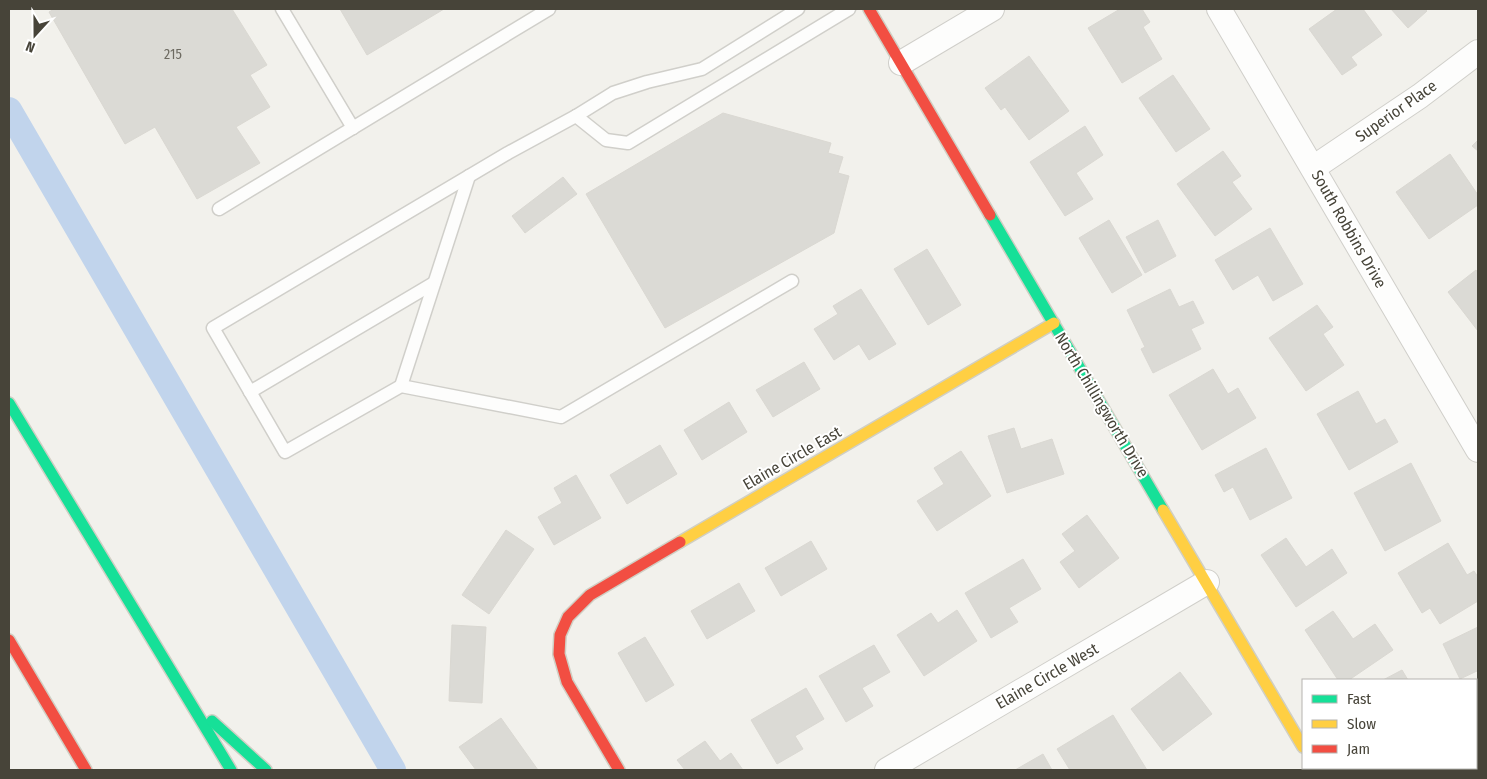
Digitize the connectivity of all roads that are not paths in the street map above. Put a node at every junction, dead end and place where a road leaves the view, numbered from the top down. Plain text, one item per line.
1 (282, 9) edge
2 (550, 9) edge
3 (798, 9) edge
4 (849, 9) edge
5 (869, 9) edge
6 (992, 9) edge
7 (1219, 9) edge
8 (1478, 52) edge
9 (901, 63) junction
10 (576, 116) junction
11 (353, 128) junction
12 (1313, 168) junction
13 (469, 176) junction
14 (219, 209) dead end
15 (792, 280) dead end
16 (434, 283) junction
17 (1054, 323) junction
18 (401, 386) junction
19 (250, 392) junction
20 (9, 403) edge
21 (1472, 424) edge
22 (1478, 450) edge
23 (1206, 582) junction
24 (9, 640) edge
25 (192, 703) junction
26 (1302, 745) edge
27 (86, 770) edge
28 (231, 770) edge
29 (266, 770) edge
30 (619, 770) edge
31 (887, 770) edge

1 - 11 lane
2 - 11 lane
3 - 10 lane
4 - 10 lane
5 - 9 main road, North Chillingworth Drive
6 - 9 street
7 - 12 street, South Robbins Drive
8 - 12 street, Superior Place
9 - 17 main road, North Chillingworth Drive
10 - 13 lane
11 - 14 lane
12 - 21 street, South Robbins Drive
13 - 16 lane
13 - 19 lane
15 - 18 lane
16 - 18 lane
16 - 19 lane
17 - 23 main road, North Chillingworth Drive
17 - 30 main road, Elaine Circle East
18 - 19 lane
20 - 25 main road
21 - 22 street, South Robbins Drive
23 - 26 main road, North Chillingworth Drive
23 - 31 street, Elaine Circle West
24 - 27 main road
25 - 28 main road
25 - 29 main road

